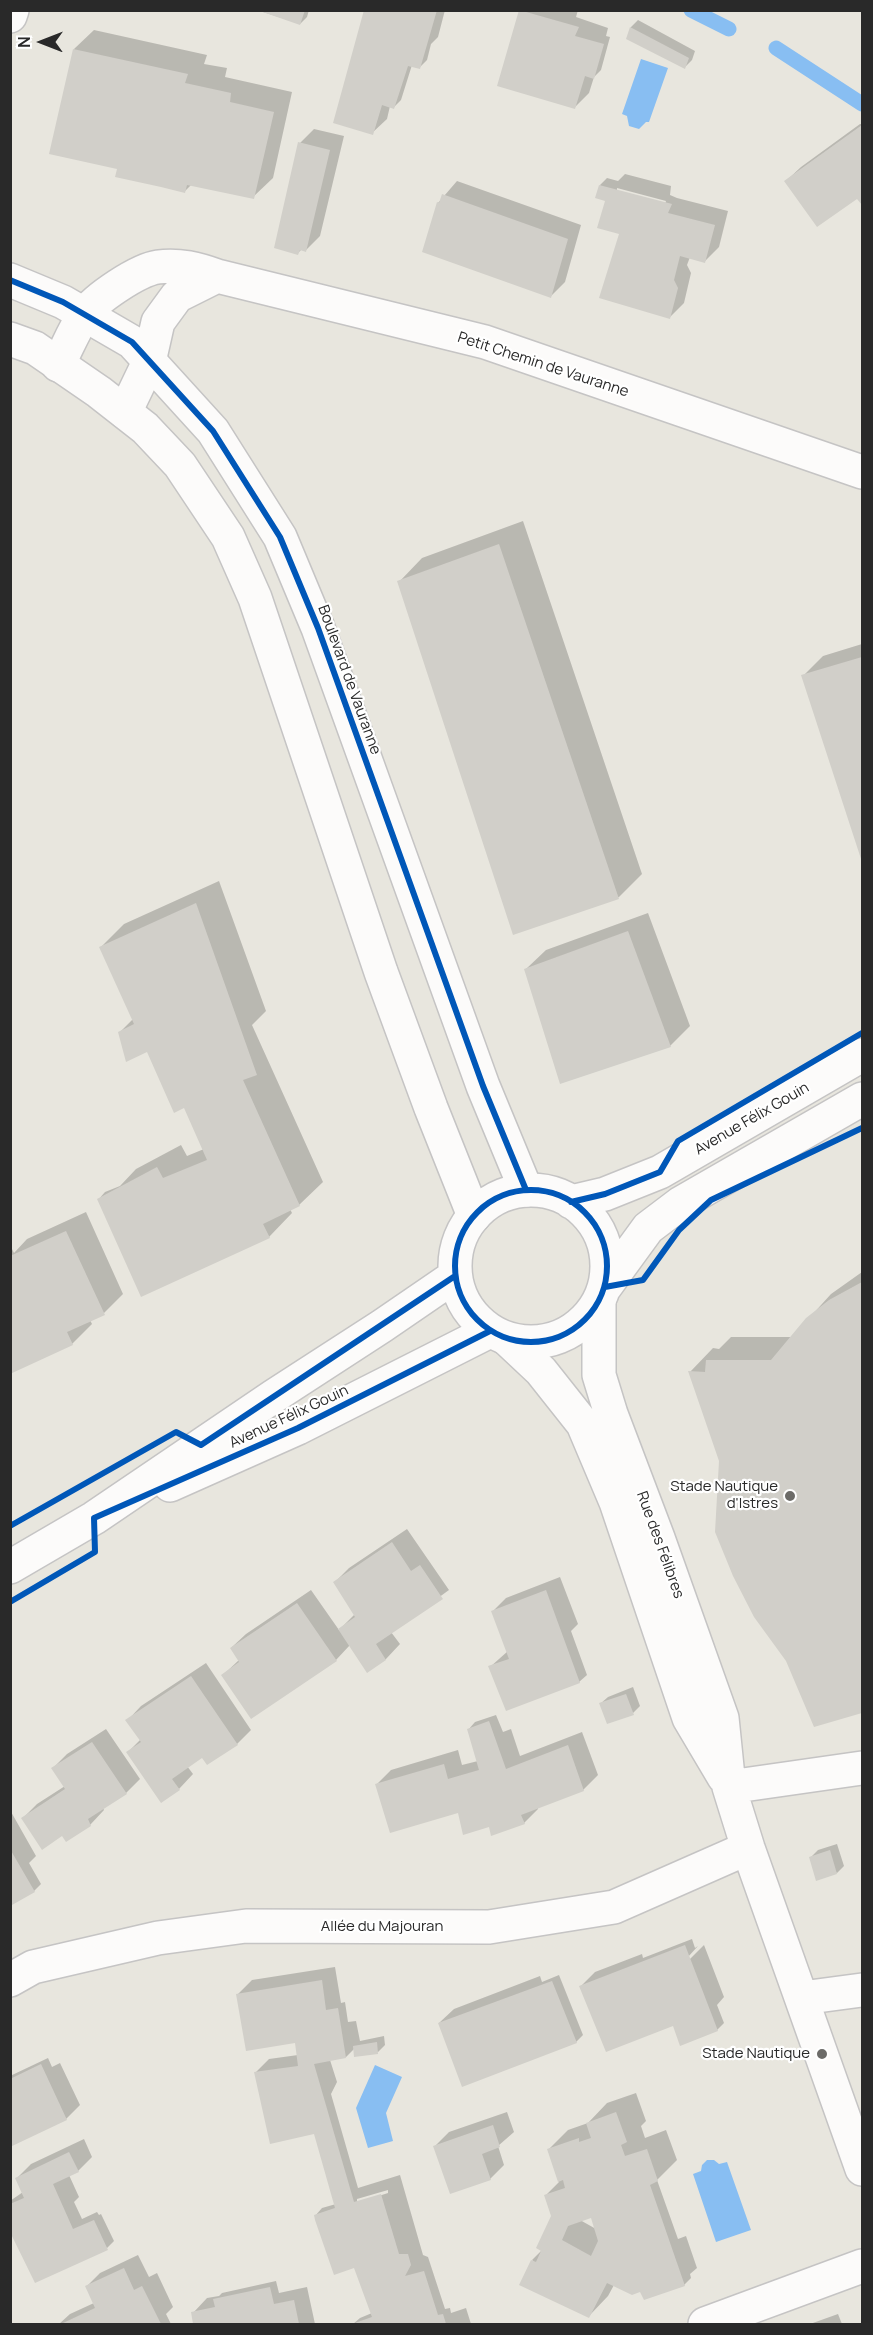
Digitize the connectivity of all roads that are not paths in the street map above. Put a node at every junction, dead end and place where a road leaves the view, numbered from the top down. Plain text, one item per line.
1 (12, 10) edge
2 (10, 16) edge
3 (218, 276) junction
4 (10, 280) edge
5 (85, 315) junction
6 (10, 339) edge
7 (149, 362) junction
8 (58, 365) junction
9 (125, 412) junction
10 (862, 472) edge
11 (862, 1055) edge
12 (862, 1098) edge
13 (526, 1190) junction
14 (572, 1202) junction
15 (474, 1216) junction
16 (455, 1276) junction
17 (602, 1294) junction
18 (499, 1335) junction
19 (94, 1518) junction
20 (10, 1567) edge
21 (862, 1768) edge
22 (729, 1787) junction
23 (748, 1848) junction
24 (10, 1980) edge
25 (862, 1990) edge
26 (802, 1998) junction
27 (862, 2169) edge
28 (862, 2266) edge
29 (705, 2325) edge

1 - 2 street
3 - 5 street, Petit Chemin de Vauranne
3 - 7 street
3 - 10 street, Petit Chemin de Vauranne
4 - 5 street, Boulevard de Vauranne
5 - 7 street, Boulevard de Vauranne
5 - 8 street, Petit Chemin de Vauranne
6 - 8 street
7 - 9 street
7 - 13 street, Boulevard de Vauranne
8 - 9 street
9 - 15 street
11 - 14 street, Avenue Félix Gouin
12 - 17 street
13 - 14 street
13 - 15 street
14 - 17 street
15 - 16 street
16 - 18 street
16 - 19 street, Avenue Félix Gouin
17 - 18 street
17 - 22 street, Rue des Félibres
18 - 19 street, Avenue Félix Gouin
18 - 22 street, Rue des Félibres
19 - 20 street, Avenue Félix Gouin
21 - 22 street
22 - 23 street, Rue des Félibres
23 - 24 street, Allée du Majouran
23 - 26 street, Rue des Félibres
25 - 26 street
26 - 27 street, Rue des Félibres
28 - 29 street

